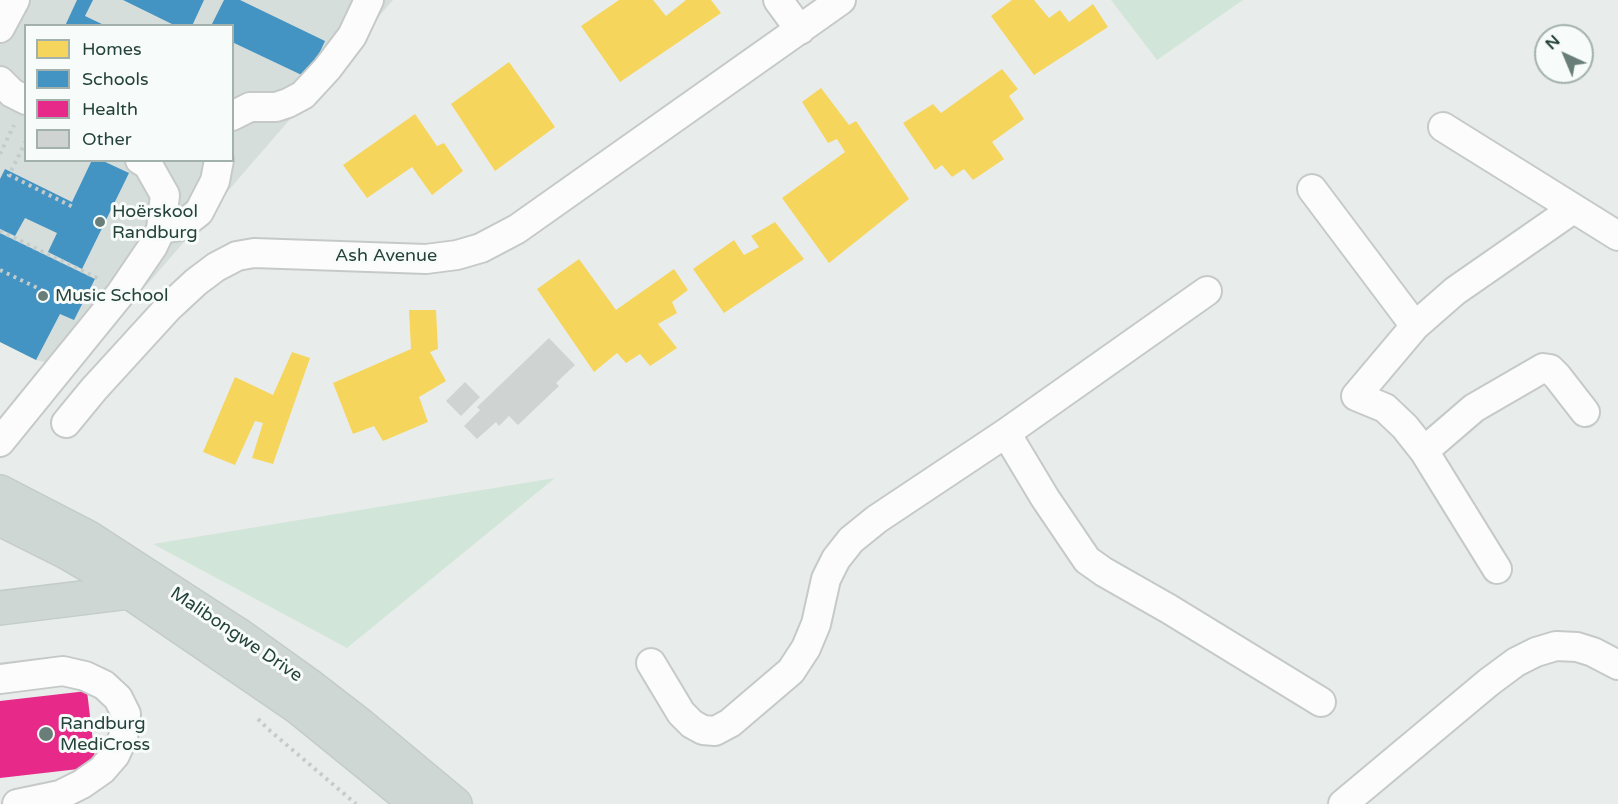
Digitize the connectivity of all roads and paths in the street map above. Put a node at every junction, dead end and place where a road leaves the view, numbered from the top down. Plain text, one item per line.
1 (15, 0) edge
2 (369, 0) edge
3 (778, 0) edge
4 (840, 0) edge
5 (0, 28) edge
6 (800, 30) junction
7 (0, 81) edge
8 (20, 112) edge
9 (234, 115) edge
10 (1443, 127) dead end
11 (24, 145) edge
12 (0, 154) edge
13 (143, 162) edge
14 (219, 162) edge
15 (1312, 189) dead end
16 (75, 208) dead end
17 (1572, 209) junction
18 (160, 229) junction
19 (0, 231) edge
20 (1618, 236) edge
21 (0, 270) edge
22 (123, 289) junction
23 (1207, 291) dead end
24 (48, 293) dead end
25 (1415, 326) junction
26 (1585, 411) dead end
27 (66, 423) dead end
28 (1006, 433) junction
29 (0, 442) edge
30 (1424, 451) junction
31 (0, 492) edge
32 (0, 519) edge
33 (1497, 569) dead end
34 (130, 592) junction
35 (0, 608) edge
36 (651, 663) dead end
37 (1618, 665) edge
38 (0, 679) edge
39 (1321, 702) dead end
40 (255, 715) dead end
41 (17, 804) edge
42 (356, 804) edge
43 (417, 804) edge
44 (455, 804) edge
45 (1343, 804) edge

1 - 5 street
2 - 9 street
3 - 6 street
4 - 6 street, Ash Avenue
6 - 27 street, Ash Avenue
7 - 8 street
8 - 12 path
10 - 17 street
11 - 16 path
13 - 18 street
14 - 18 street
15 - 25 street
17 - 20 street
17 - 25 street
18 - 22 street
19 - 22 path
21 - 24 path
22 - 29 street
23 - 28 street
25 - 30 street
26 - 30 street
28 - 36 street
28 - 39 street
30 - 33 street
31 - 44 main road, Malibongwe Drive
32 - 34 main road, Malibongwe Drive
34 - 35 main road
34 - 43 main road, Malibongwe Drive
37 - 45 street
38 - 41 street
40 - 42 path

